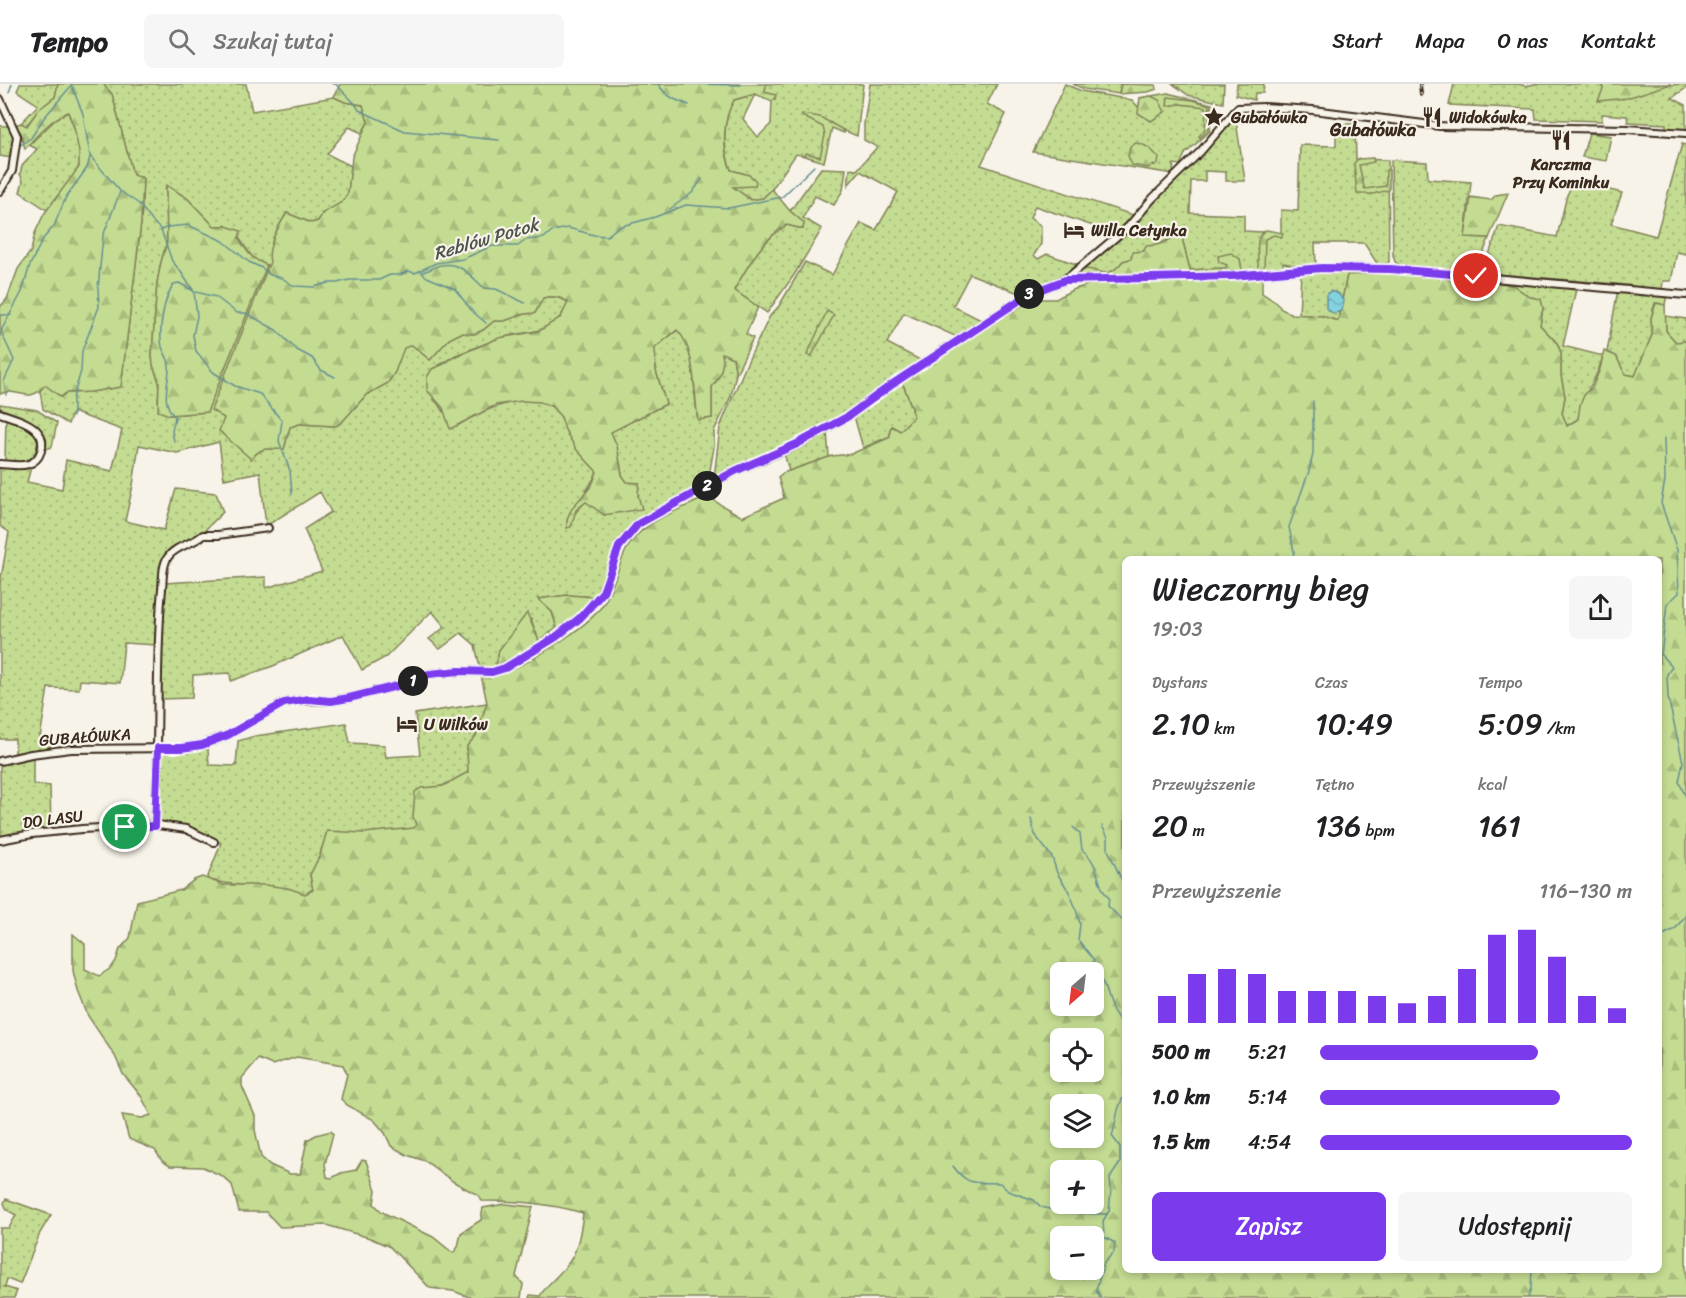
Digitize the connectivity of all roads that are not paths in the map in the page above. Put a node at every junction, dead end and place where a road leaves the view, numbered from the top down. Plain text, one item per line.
1 (0, 99) edge
2 (1686, 133) edge
3 (0, 191) edge
4 (1065, 280) junction
5 (1686, 295) edge
6 (0, 413) edge
7 (0, 464) edge
8 (268, 528) dead end
9 (157, 748) junction
10 (0, 762) edge
11 (155, 826) junction
12 (0, 840) edge
13 (214, 842) dead end

1 - 3 street
2 - 4 street, GUBAŁÓWKA
4 - 5 street, GUBAŁÓWKA
4 - 9 street, GUBAŁÓWKA
6 - 7 street
8 - 9 street
9 - 10 street, GUBAŁÓWKA
9 - 11 street
11 - 12 street, DO LASU
11 - 13 street, DO LASU

